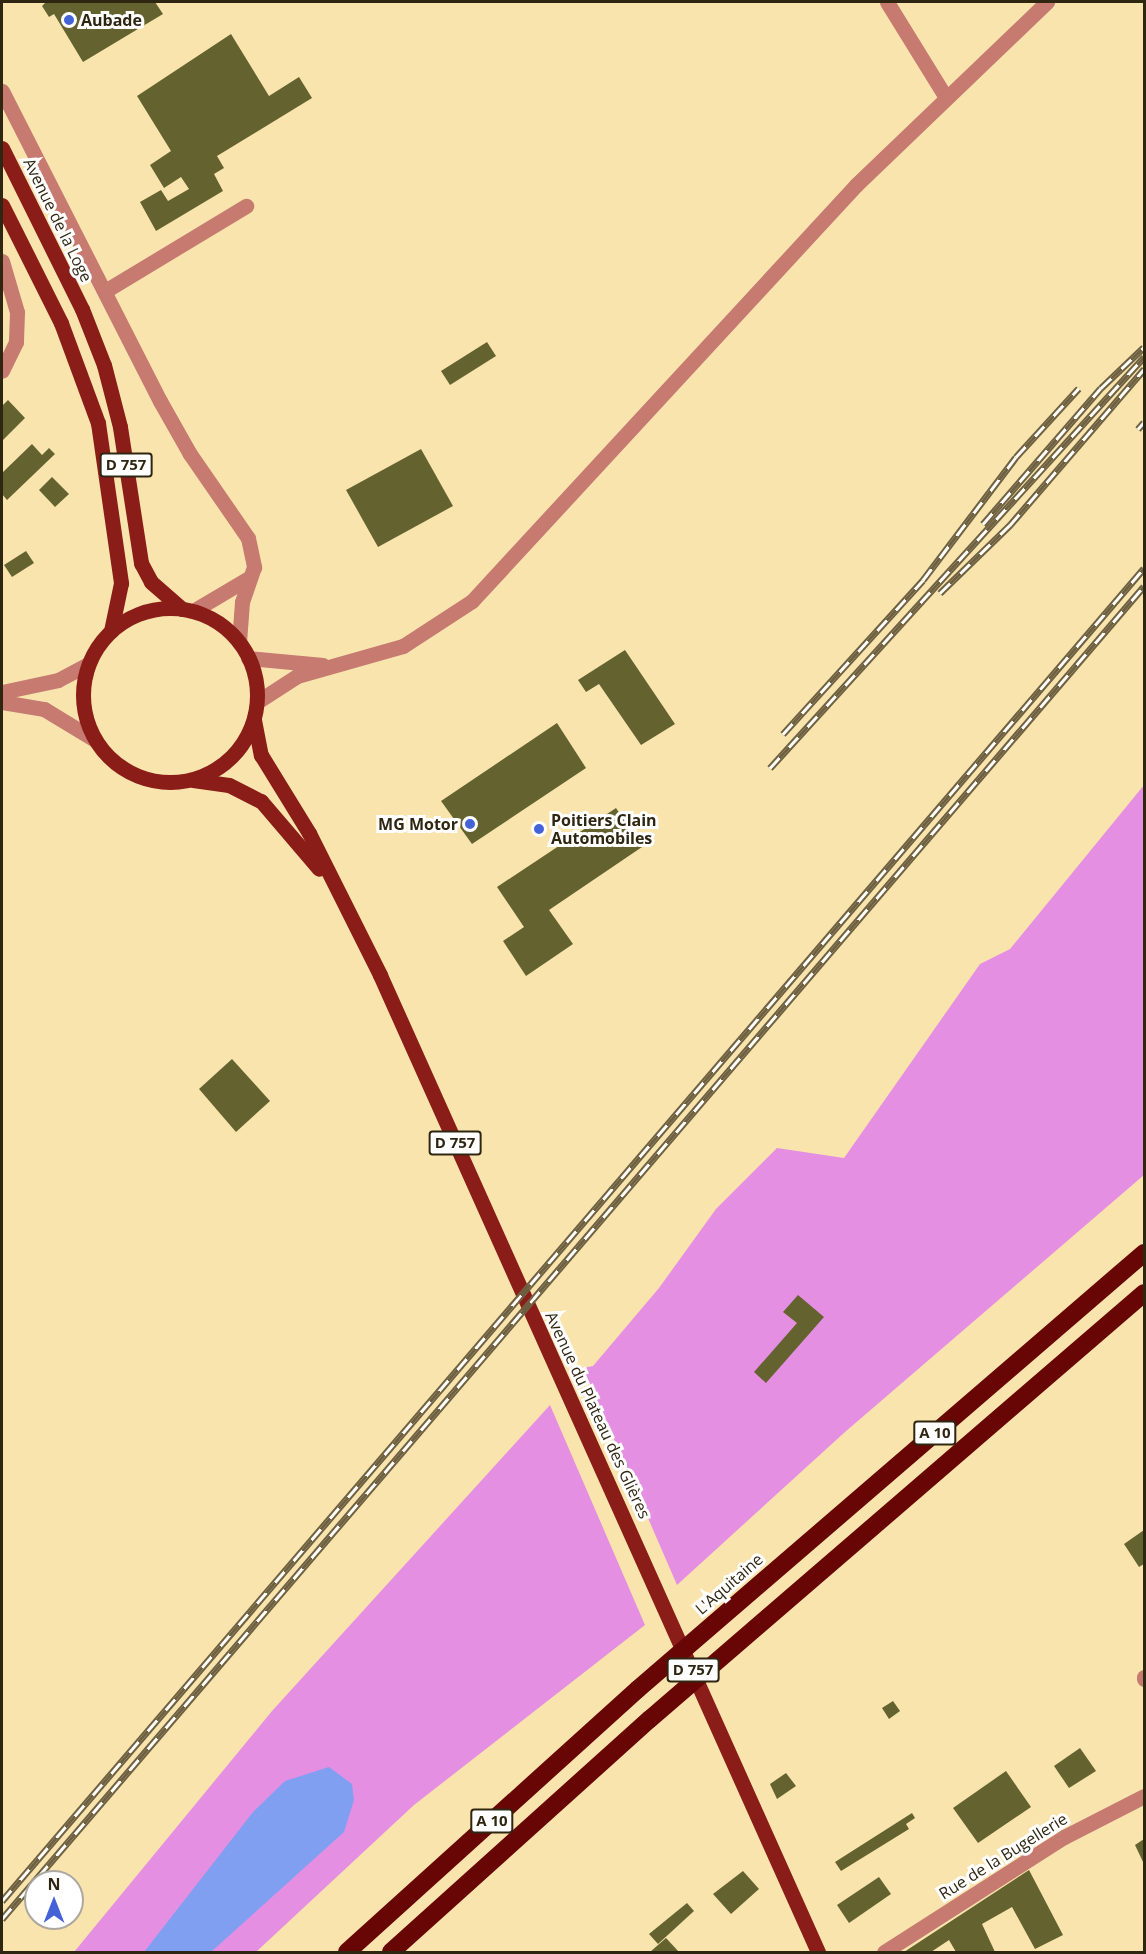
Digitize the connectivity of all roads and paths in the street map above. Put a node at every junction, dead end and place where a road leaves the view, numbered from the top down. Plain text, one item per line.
1 (887, 2) edge
2 (1047, 2) edge
3 (2, 91) edge
4 (945, 96) junction
5 (2, 148) edge
6 (2, 205) edge
7 (246, 206) dead end
8 (2, 261) edge
9 (105, 291) junction
10 (2, 371) edge
11 (248, 579) junction
12 (188, 610) junction
13 (111, 631) junction
14 (239, 642) junction
15 (248, 658) junction
16 (88, 664) junction
17 (338, 666) junction
18 (2, 692) edge
19 (2, 702) edge
20 (257, 702) junction
21 (254, 720) junction
22 (94, 740) junction
23 (193, 780) junction
24 (340, 896) junction
25 (1144, 1254) edge
26 (1144, 1293) edge
27 (1144, 1796) edge
28 (347, 1953) edge
29 (391, 1953) edge
30 (819, 1953) edge
31 (884, 1953) edge

1 - 4 street
2 - 4 street
3 - 9 street
4 - 17 street
5 - 12 main road, Avenue de la Loge / D 757
6 - 13 main road, D 757
7 - 9 street
8 - 10 street
9 - 11 street
11 - 12 street
11 - 14 street
12 - 13 main road
12 - 14 main road
13 - 16 main road
14 - 15 main road
15 - 17 street
15 - 20 main road
16 - 18 street
16 - 22 main road
17 - 20 street
19 - 22 street
20 - 21 main road
21 - 23 main road
21 - 24 main road, Avenue du Plateau des Glières / D 757
22 - 23 main road
23 - 24 main road, Avenue du Plateau des Glières / D 757
24 - 30 main road, Avenue du Plateau des Glières / D 757
25 - 28 highway, L'Aquitaine / A 10
26 - 29 highway, A 10
27 - 31 street, Rue de la Bugellerie

